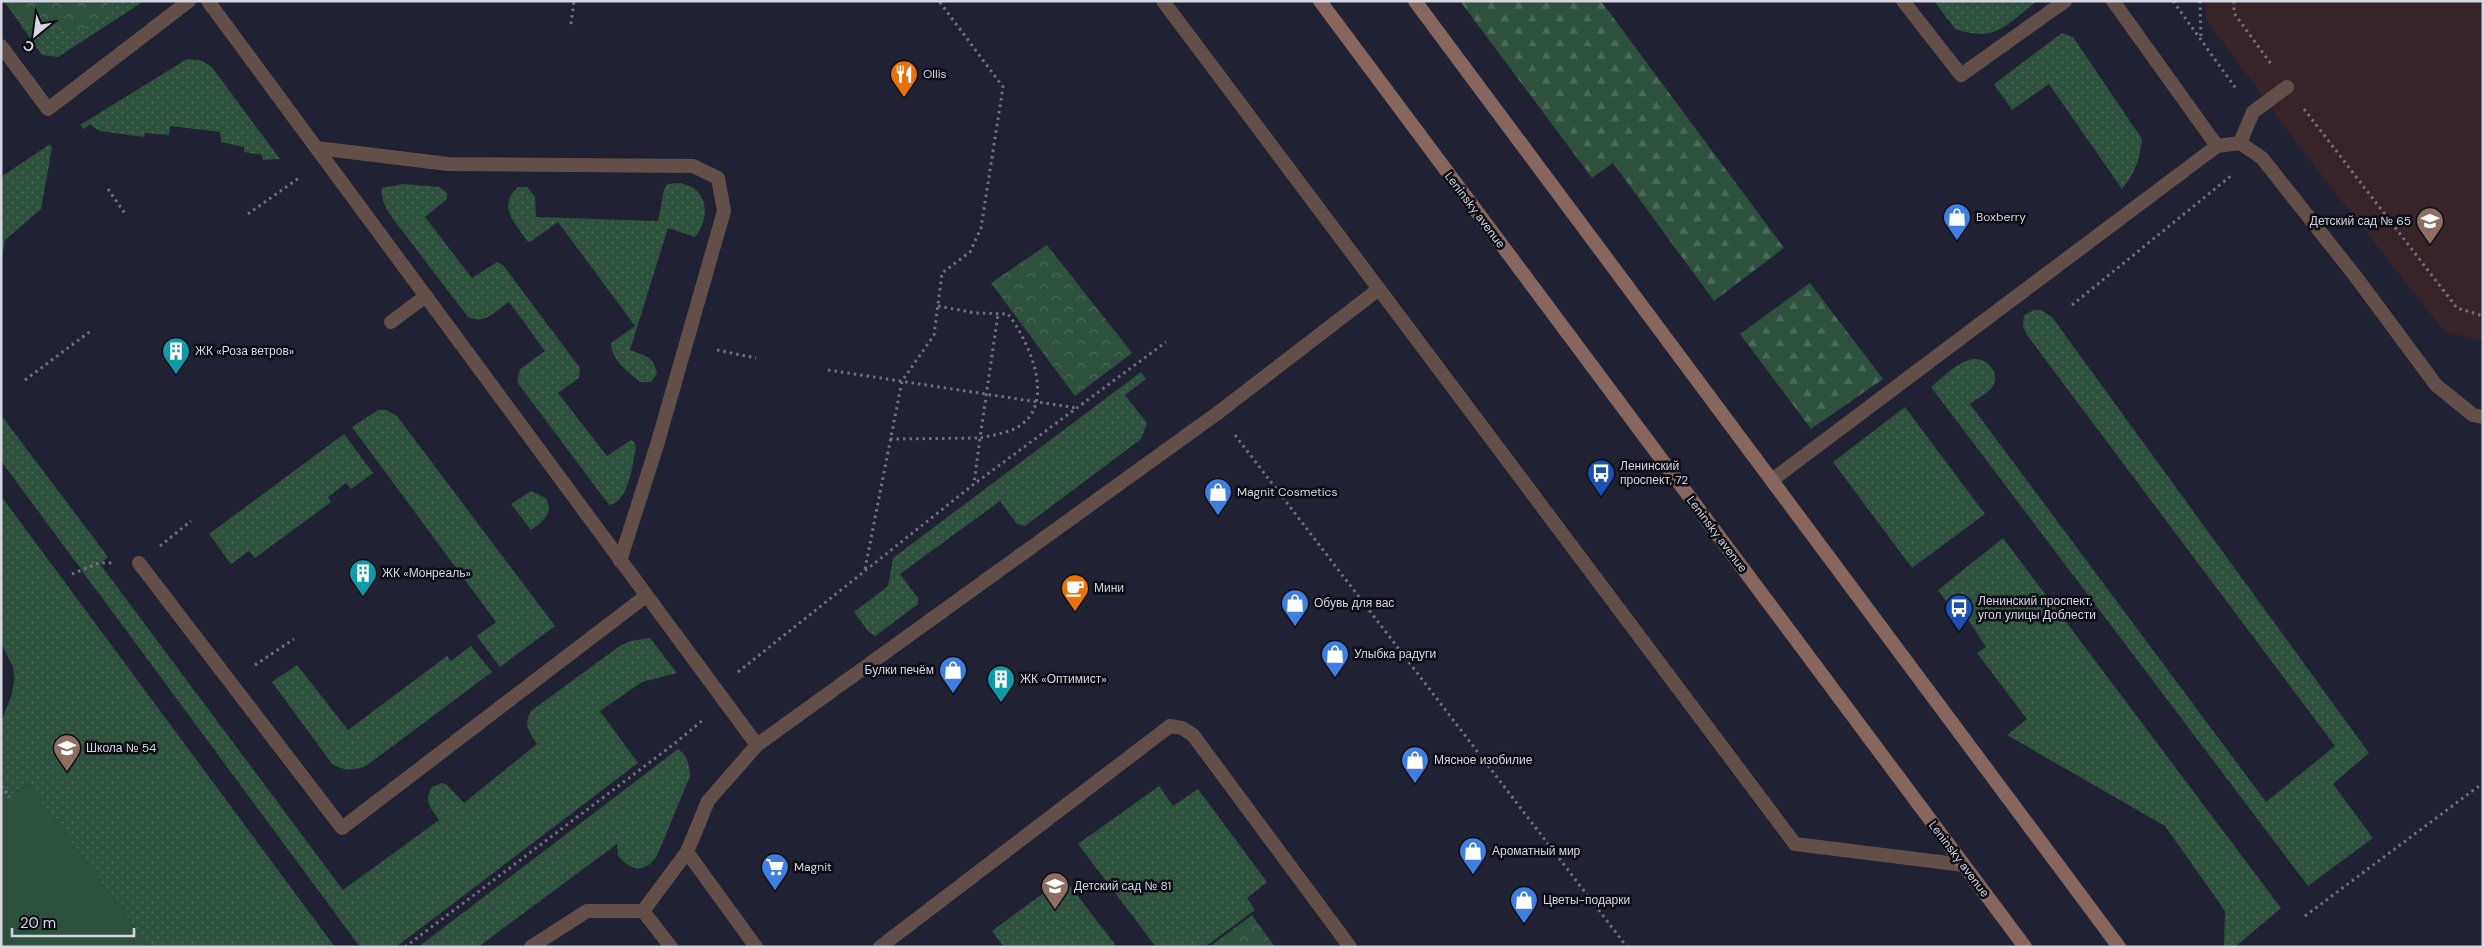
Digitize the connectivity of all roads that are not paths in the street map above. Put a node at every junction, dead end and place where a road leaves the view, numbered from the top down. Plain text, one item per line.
1 (189, 1) edge
2 (208, 1) edge
3 (1163, 1) edge
4 (1320, 1) edge
5 (1415, 1) edge
6 (1903, 1) edge
7 (2065, 1) edge
8 (2113, 1) edge
9 (1, 46) edge
10 (2288, 87) road end
11 (2240, 143) junction
12 (2218, 146) junction
13 (317, 148) junction
14 (1379, 288) junction
15 (426, 296) junction
16 (391, 322) dead end
17 (2483, 417) edge
18 (1772, 480) junction
19 (620, 561) junction
20 (138, 563) dead end
21 (646, 596) junction
22 (757, 746) junction
23 (687, 852) junction
24 (1964, 865) junction
25 (643, 910) junction
26 (531, 947) edge
27 (671, 947) edge
28 (756, 947) edge
29 (880, 947) edge
30 (1350, 947) edge
31 (2025, 947) edge
32 (2120, 947) edge

1 - 9 street
2 - 13 street
3 - 14 street
4 - 24 main road, Leninsky avenue
5 - 18 main road
6 - 7 street
8 - 12 street
10 - 11 street
11 - 12 street
11 - 17 street
12 - 18 street
13 - 15 street
13 - 19 street
14 - 22 street
14 - 24 street
15 - 16 street
15 - 19 street
18 - 32 main road
19 - 21 street
20 - 21 street
21 - 22 street
22 - 23 street
23 - 25 street
23 - 28 street
24 - 31 main road, Leninsky avenue
25 - 26 street
25 - 27 street
29 - 30 street

